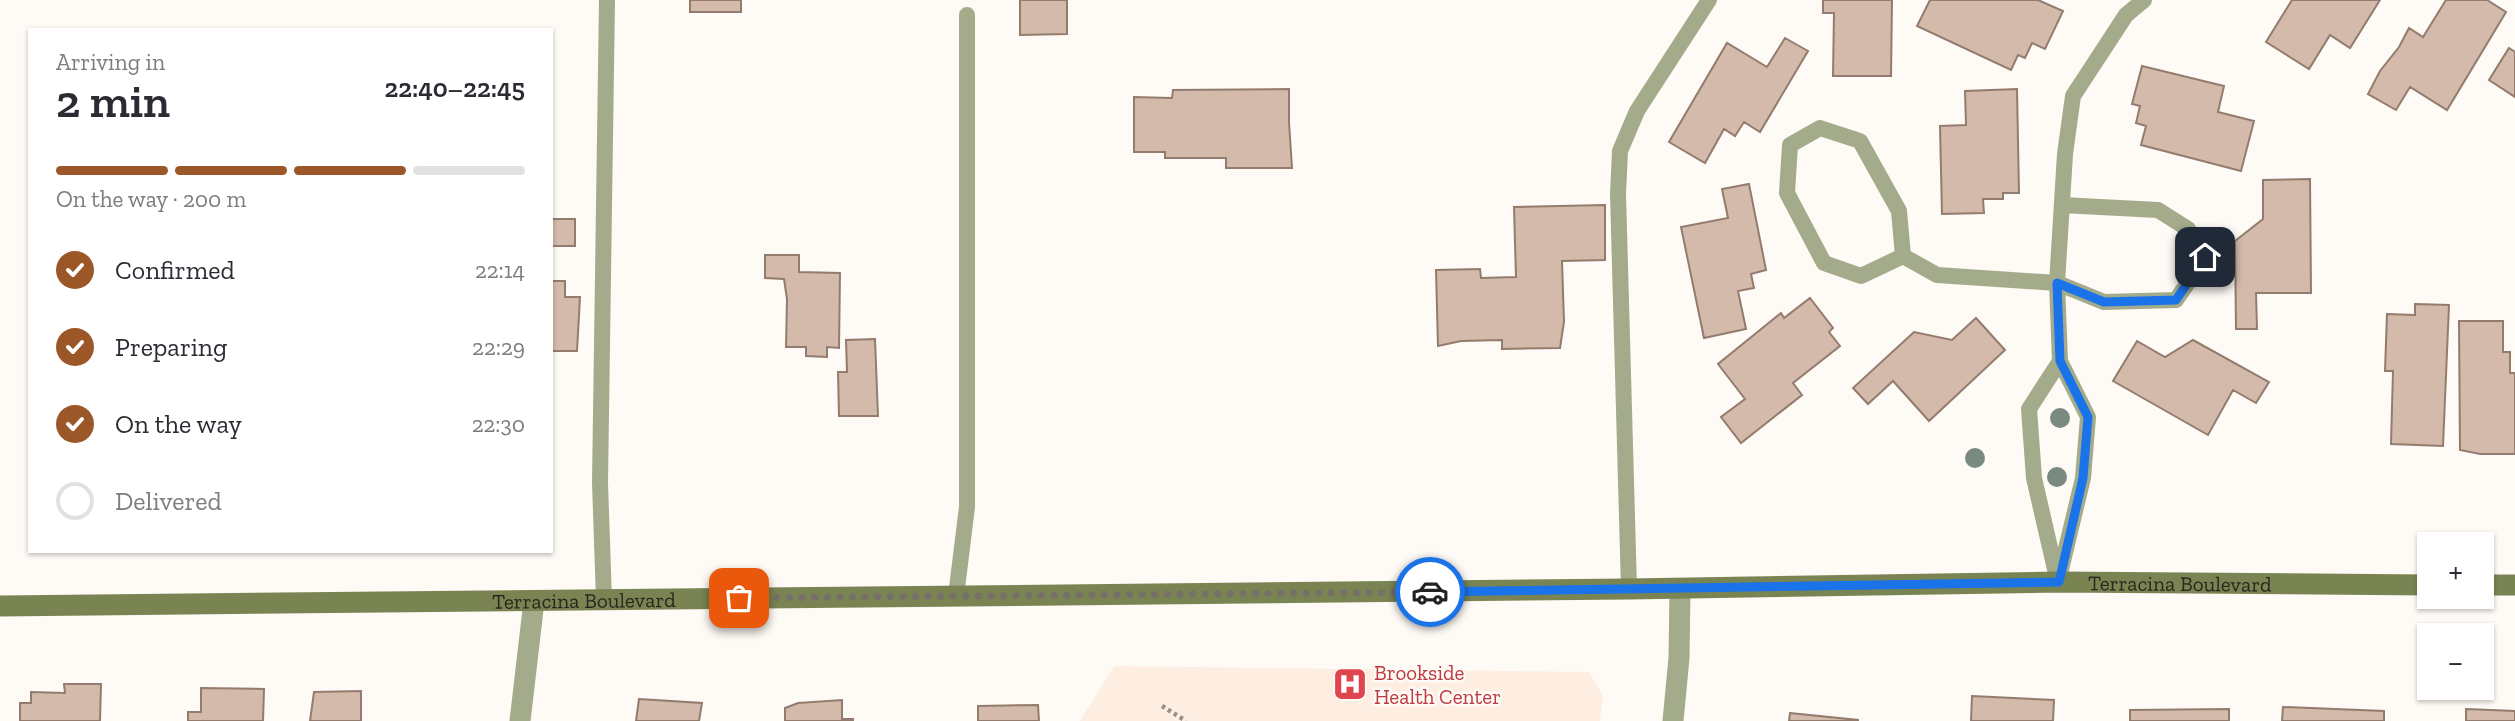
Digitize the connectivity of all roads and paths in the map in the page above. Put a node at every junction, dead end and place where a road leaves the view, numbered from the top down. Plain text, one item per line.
1 (607, 0) edge
2 (1709, 0) edge
3 (2144, 0) edge
4 (967, 15) dead end
5 (2062, 205) junction
6 (1903, 256) junction
7 (2057, 283) junction
8 (2060, 361) junction
9 (2059, 582) junction
10 (2417, 585) edge
11 (2494, 585) edge
12 (2515, 585) edge
13 (1629, 589) junction
14 (1680, 589) junction
15 (956, 597) junction
16 (604, 600) junction
17 (534, 601) junction
18 (0, 606) edge
19 (1162, 706) dead end
20 (520, 721) edge
21 (1186, 721) edge
22 (1673, 721) edge

1 - 16 lane
2 - 13 lane
3 - 5 lane
4 - 15 lane
5 - 7 lane
5 - 7 lane
6 - 6 lane
6 - 7 lane
7 - 8 lane
8 - 9 lane
8 - 9 lane
9 - 10 main road, Terracina Boulevard
9 - 14 main road, Terracina Boulevard
11 - 12 main road
13 - 14 main road, Terracina Boulevard
13 - 15 main road, Terracina Boulevard
14 - 22 street
15 - 16 main road, Terracina Boulevard
16 - 17 main road, Terracina Boulevard
17 - 18 main road, Terracina Boulevard
17 - 20 street
19 - 21 path

